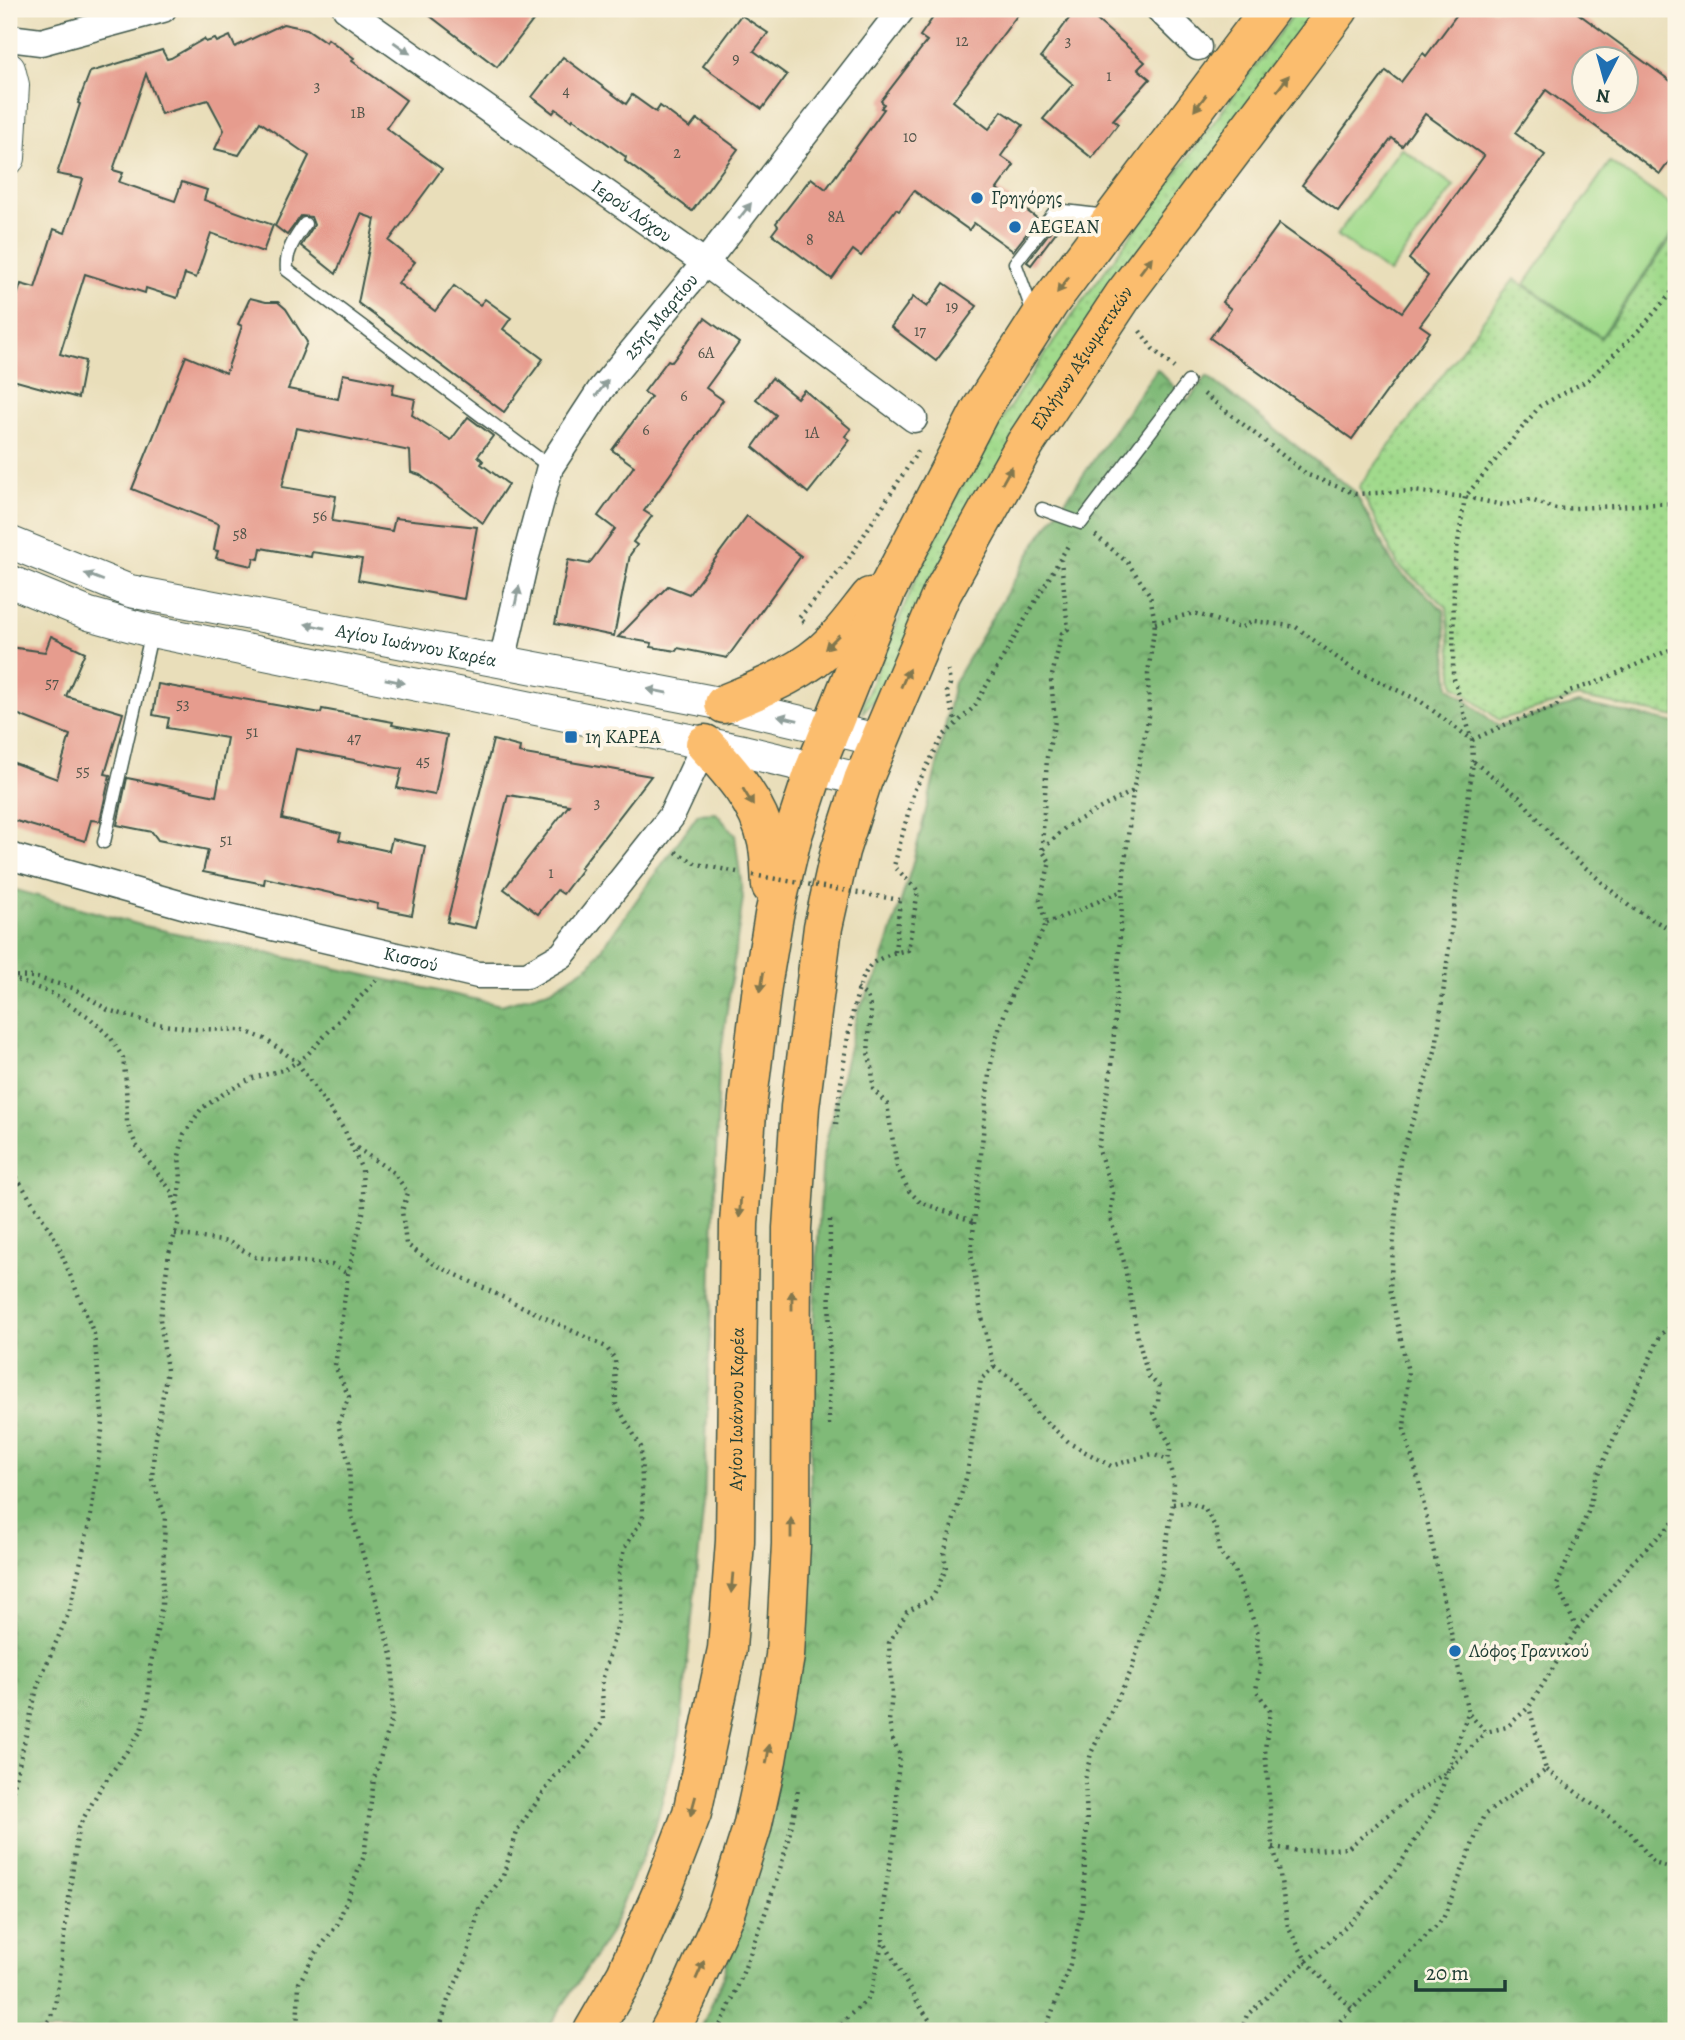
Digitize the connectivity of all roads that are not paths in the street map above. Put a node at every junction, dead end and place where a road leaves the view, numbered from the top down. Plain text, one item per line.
1 (163, 9) edge
2 (346, 9) edge
3 (902, 9) edge
4 (1159, 9) edge
5 (1270, 9) edge
6 (1339, 9) edge
7 (9, 38) edge
8 (1198, 47) dead end
9 (9, 69) edge
10 (9, 158) edge
11 (1115, 217) junction
12 (305, 224) dead end
13 (705, 263) junction
14 (1037, 323) junction
15 (1188, 382) road end
16 (914, 419) dead end
17 (550, 467) junction
18 (1042, 509) dead end
19 (9, 542) edge
20 (906, 551) junction
21 (9, 581) edge
22 (152, 631) junction
23 (502, 662) junction
24 (724, 704) junction
25 (831, 728) junction
26 (878, 740) junction
27 (705, 744) junction
28 (815, 768) junction
29 (863, 780) junction
30 (104, 842) dead end
31 (9, 856) edge
32 (774, 915) junction
33 (593, 2031) edge
34 (670, 2031) edge

1 - 7 street
2 -> 13 street, Ιερού Λόχου
13 -> 3 street, 25ης Μαρτίου
4 - 8 street
5 -> 11 main road
26 -> 6 main road, Ελλήνων Αξιωματικών
9 - 10 street
11 -> 14 main road
11 - 14 lane
12 - 17 lane
13 - 16 street, Ιερού Λόχου
17 -> 13 street, 25ης Μαρτίου
14 - 20 main road
15 - 18 lane
23 -> 17 street, 25ης Μαρτίου
23 -> 19 street, Αγίου Ιωάννου Καρέα
20 -> 24 main road
20 - 25 main road
21 - 22 street, Αγίου Ιωάννου Καρέα
22 -> 27 street, Αγίου Ιωάννου Καρέα
22 - 30 lane
24 -> 23 street, Αγίου Ιωάννου Καρέα
25 -> 24 street, Αγίου Ιωάννου Καρέα
25 - 26 street, Αγίου Ιωάννου Καρέα
25 - 28 main road, Αγίου Ιωάννου Καρέα
26 - 29 main road
27 - 28 street, Αγίου Ιωάννου Καρέα
27 - 31 street, Κισσού
27 -> 32 main road
28 - 29 street, Αγίου Ιωάννου Καρέα
28 - 32 main road, Αγίου Ιωάννου Καρέα
34 -> 29 main road
32 -> 33 main road, Αγίου Ιωάννου Καρέα

